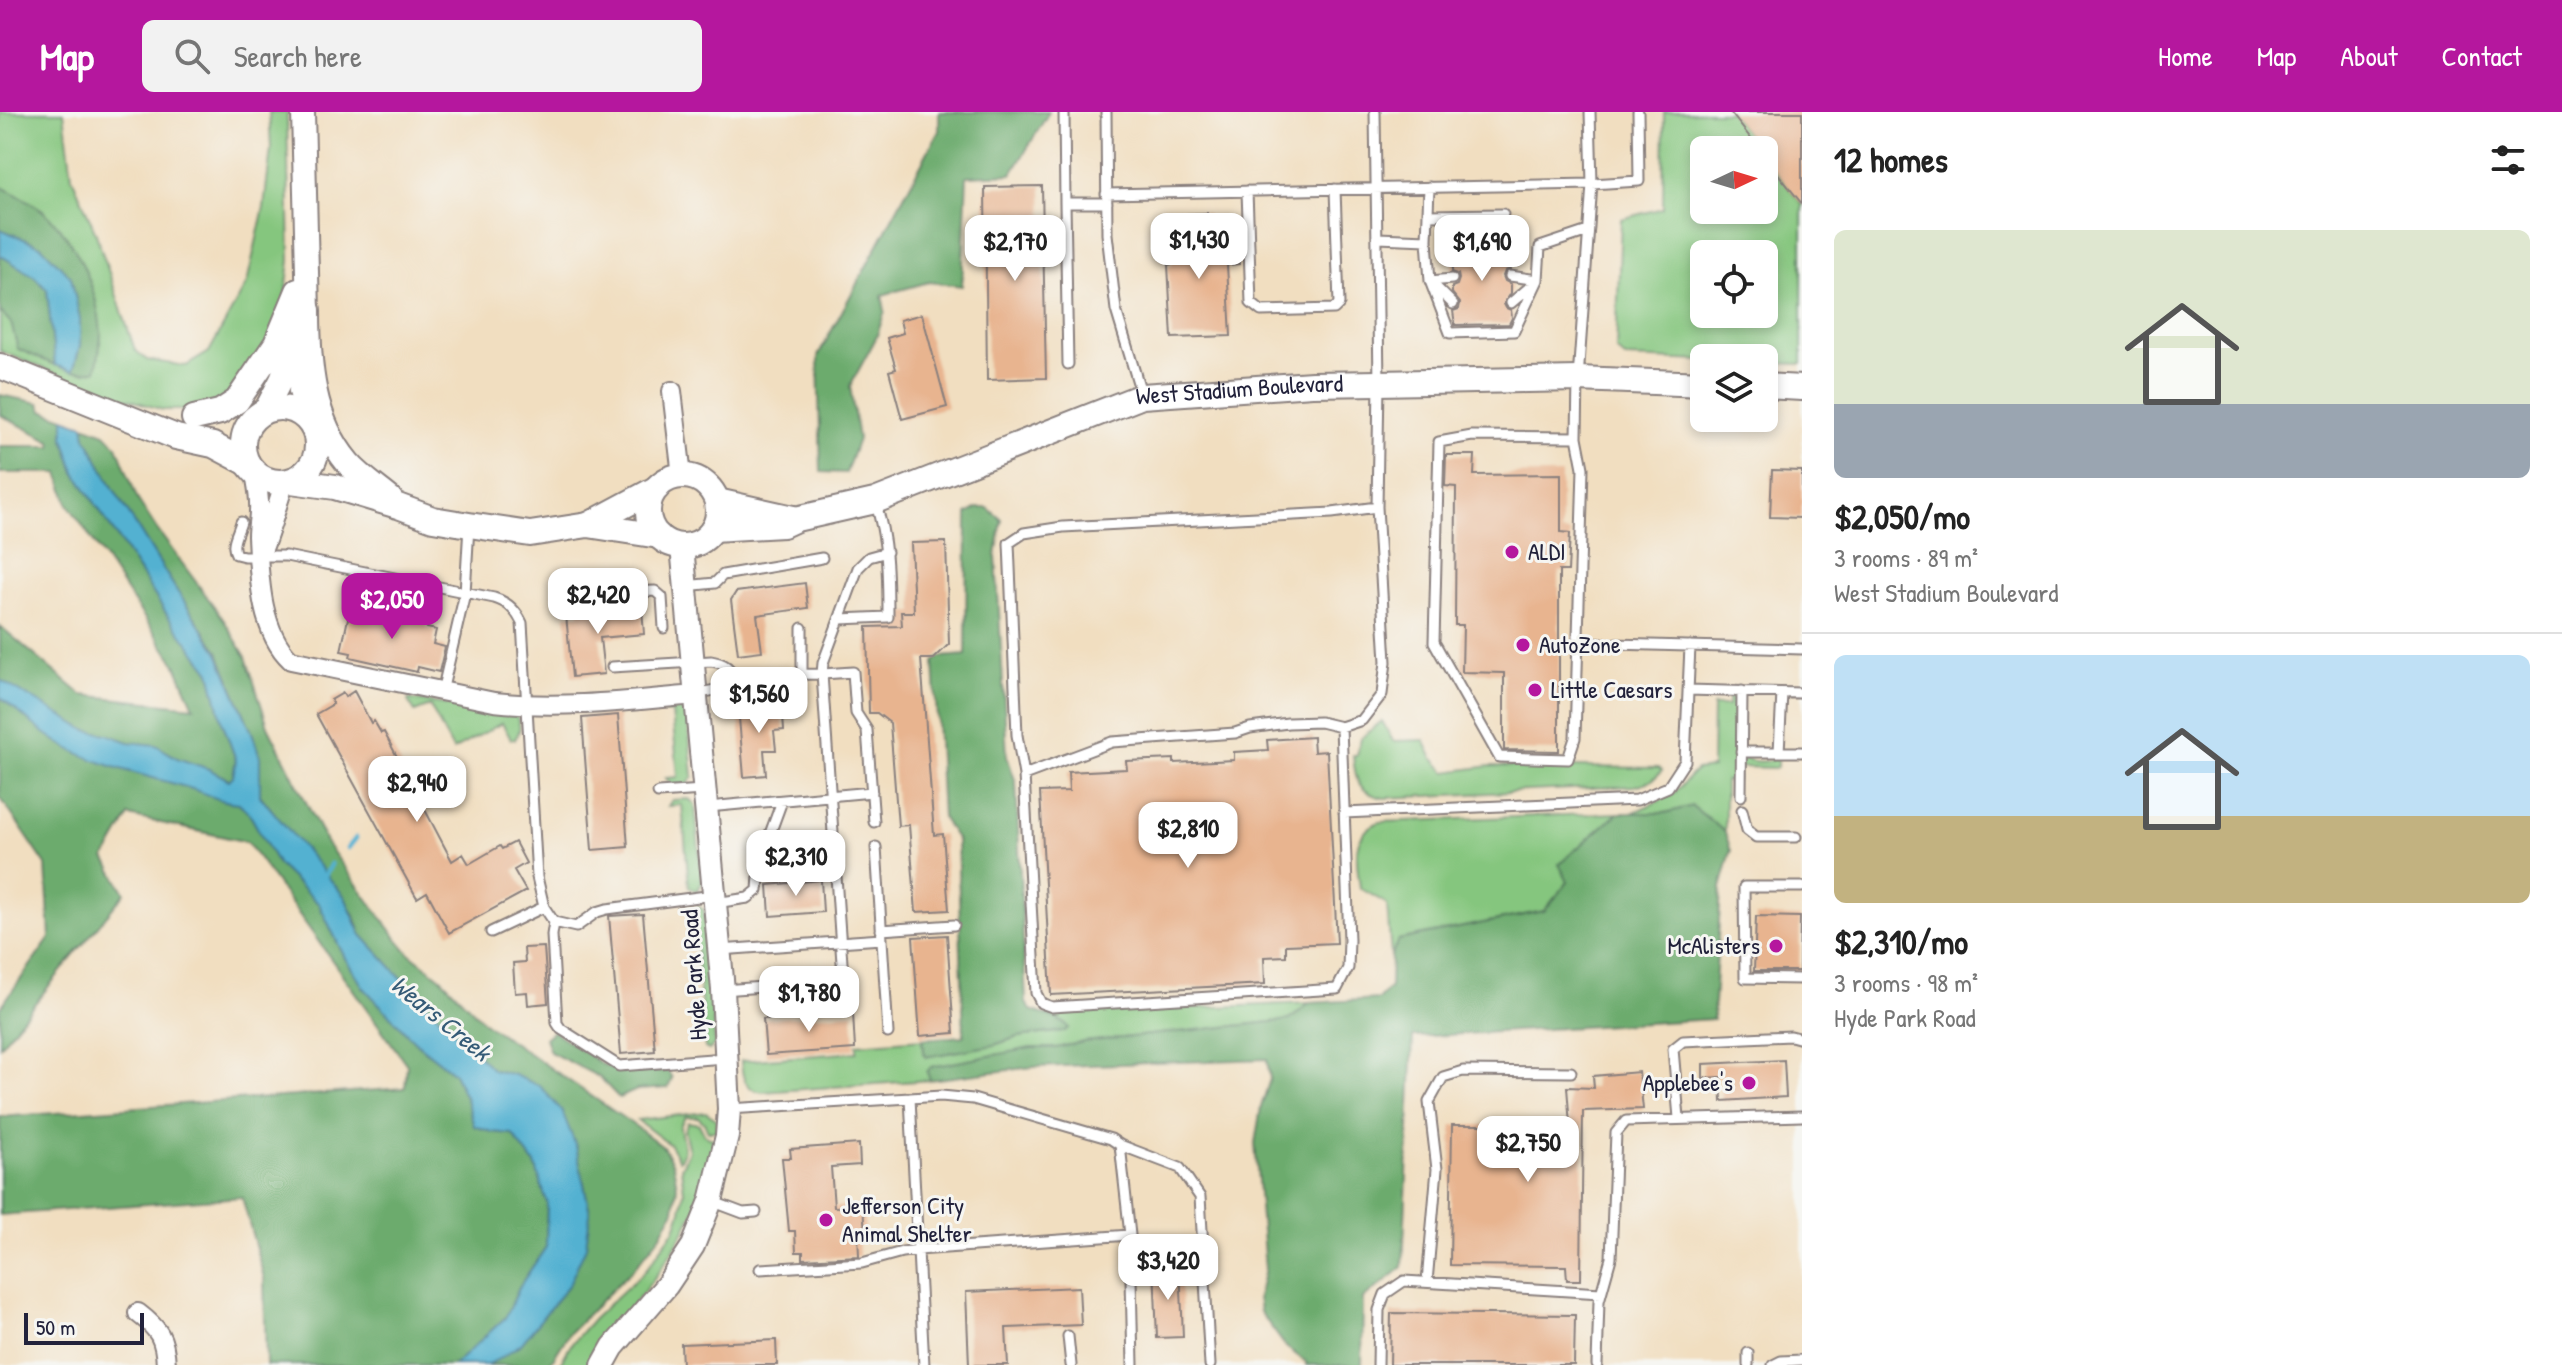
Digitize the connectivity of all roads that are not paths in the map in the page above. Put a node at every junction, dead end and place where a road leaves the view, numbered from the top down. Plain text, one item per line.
1 (303, 112) edge
2 (1064, 112) edge
3 (1106, 112) edge
4 (1375, 112) edge
5 (1590, 112) edge
6 (1638, 112) edge
7 (1592, 184) junction
8 (1429, 187) junction
9 (1377, 188) junction
10 (1335, 189) junction
11 (1247, 191) junction
12 (1106, 198) junction
13 (1065, 203) junction
14 (1503, 214) dead end
15 (1428, 215) junction
16 (1588, 231) junction
17 (1378, 238) junction
18 (1427, 240) junction
19 (1510, 276) dead end
20 (1452, 279) dead end
21 (1538, 280) junction
22 (1430, 281) junction
23 (303, 301) junction
24 (1511, 303) dead end
25 (1453, 304) dead end
26 (1068, 364) dead end
27 (0, 366) edge
28 (1578, 379) junction
29 (1379, 383) junction
30 (1690, 383) edge
31 (1778, 387) edge
32 (1802, 388) edge
33 (672, 391) dead end
34 (1142, 396) junction
35 (260, 414) junction
36 (124, 416) junction
37 (194, 418) junction
38 (310, 423) junction
39 (1577, 437) junction
40 (317, 449) junction
41 (251, 468) junction
42 (682, 476) junction
43 (288, 482) junction
44 (657, 488) junction
45 (717, 501) junction
46 (875, 501) junction
47 (398, 506) junction
48 (1377, 507) junction
49 (796, 519) junction
50 (241, 522) dead end
51 (469, 525) junction
52 (588, 525) junction
53 (713, 529) junction
54 (659, 536) junction
55 (682, 546) junction
56 (887, 552) junction
57 (259, 556) junction
58 (822, 558) dead end
59 (686, 590) junction
60 (465, 593) junction
61 (568, 594) dead end
62 (662, 597) junction
63 (840, 619) junction
64 (664, 628) dead end
65 (802, 628) dead end
66 (1577, 643) junction
67 (1690, 646) junction
68 (1802, 649) edge
69 (692, 662) junction
70 (612, 667) dead end
71 (802, 674) junction
72 (822, 674) junction
73 (733, 675) junction
74 (1688, 690) junction
75 (1742, 691) junction
76 (442, 692) junction
77 (1782, 693) junction
78 (1802, 693) edge
79 (695, 695) junction
80 (527, 705) junction
81 (1341, 727) junction
82 (1741, 752) junction
83 (1779, 752) junction
84 (1802, 752) edge
85 (1024, 775) junction
86 (872, 792) junction
87 (658, 793) dead end
88 (1741, 796) dead end
89 (832, 797) junction
90 (704, 799) junction
91 (782, 801) junction
92 (1742, 810) dead end
93 (1344, 813) junction
94 (874, 822) dead end
95 (1796, 837) dead end
96 (876, 847) dead end
97 (835, 857) junction
98 (760, 861) junction
99 (1802, 887) edge
100 (714, 899) junction
101 (544, 907) junction
102 (554, 922) junction
103 (954, 925) dead end
104 (491, 932) dead end
105 (882, 934) junction
106 (841, 941) junction
107 (719, 950) junction
108 (1802, 979) edge
109 (723, 990) junction
110 (888, 1033) dead end
111 (1802, 1039) edge
112 (726, 1058) junction
113 (1571, 1072) dead end
114 (910, 1098) junction
115 (729, 1109) junction
116 (1802, 1116) edge
117 (1679, 1118) junction
118 (1120, 1145) junction
119 (711, 1201) junction
120 (756, 1212) dead end
121 (1130, 1235) junction
122 (918, 1250) junction
123 (760, 1269) dead end
124 (1427, 1282) junction
125 (1601, 1293) junction
126 (138, 1313) dead end
127 (1068, 1336) dead end
128 (1748, 1353) dead end
129 (1802, 1360) edge
130 (166, 1365) edge
131 (603, 1365) edge
132 (924, 1365) edge
133 (1071, 1365) edge
134 (1133, 1365) edge
135 (1210, 1365) edge
136 (1378, 1365) edge
137 (1597, 1365) edge
138 (1748, 1365) edge
139 (1773, 1365) edge

1 - 23 street
2 - 13 lane
3 - 12 lane
4 - 9 lane
5 - 7 lane
6 - 7 lane
7 - 8 lane
7 - 16 lane
8 - 9 lane
8 - 15 lane
9 - 10 lane
9 - 17 lane
10 - 11 lane
10 - 11 lane
11 - 12 lane
12 - 13 lane
12 - 34 lane
13 - 26 lane
14 - 15 lane
15 - 18 lane
16 - 21 lane
16 - 28 lane
17 - 18 lane
17 - 29 lane
18 - 22 lane
19 - 21 lane
20 - 22 lane
21 - 22 lane
21 - 24 lane
22 - 25 lane
23 - 35 street
23 - 37 main road
23 - 38 street
23 - 47 main road
27 - 36 main road
28 - 29 main road, West Stadium Boulevard
28 - 30 main road, West Stadium Boulevard
28 - 39 lane
29 - 34 main road, West Stadium Boulevard
29 - 48 lane
31 - 32 main road
33 - 42 street
34 - 46 main road, West Stadium Boulevard
35 - 37 main road
35 - 38 main road
35 - 41 main road
36 - 37 main road
36 - 41 main road
38 - 40 main road
39 - 66 lane
39 - 66 lane
40 - 43 main road
40 - 47 main road
41 - 43 main road
41 - 57 street
42 - 44 main road
42 - 45 main road
43 - 47 main road
43 - 57 street
44 - 52 main road
44 - 54 main road
45 - 49 main road, West Stadium Boulevard
45 - 53 main road
46 - 49 main road, West Stadium Boulevard
46 - 56 lane
47 - 51 main road
48 - 81 lane
48 - 85 lane
49 - 53 main road, West Stadium Boulevard
50 - 57 lane
51 - 52 main road
51 - 60 lane
52 - 54 main road
53 - 55 main road
54 - 55 main road
55 - 59 street, Hyde Park Road
56 - 63 lane
56 - 63 lane
57 - 60 lane
57 - 76 street
58 - 59 lane
59 - 62 lane
59 - 69 street, Hyde Park Road
60 - 76 lane
60 - 80 lane
61 - 62 lane
62 - 64 lane
63 - 72 lane
65 - 71 lane
66 - 67 lane
67 - 68 lane
67 - 74 lane
69 - 70 lane
69 - 73 lane
69 - 79 street, Hyde Park Road
71 - 72 lane
71 - 73 lane
72 - 86 lane
72 - 89 lane
73 - 79 lane
74 - 75 lane
74 - 93 lane
75 - 77 lane
75 - 82 lane
76 - 80 street
77 - 78 lane
77 - 83 lane
79 - 80 street
79 - 90 street, Hyde Park Road
80 - 101 lane
81 - 85 lane
81 - 93 lane
82 - 83 lane
82 - 88 lane
83 - 84 lane
85 - 93 lane
86 - 89 lane
86 - 94 lane
87 - 90 lane
89 - 91 lane
89 - 97 lane
90 - 91 lane
90 - 100 street, Hyde Park Road
91 - 98 lane
92 - 95 lane
96 - 105 lane
97 - 98 lane
97 - 106 lane
98 - 100 lane
99 - 108 lane
100 - 102 lane
100 - 107 street, Hyde Park Road
101 - 102 lane
101 - 104 lane
102 - 112 lane
103 - 105 lane
105 - 106 lane
105 - 110 lane
106 - 107 lane
106 - 109 lane
107 - 109 street, Hyde Park Road
109 - 112 street, Hyde Park Road
111 - 117 lane
112 - 115 street, Hyde Park Road
113 - 124 lane
114 - 115 lane
114 - 118 lane
114 - 122 lane
115 - 119 street, Hyde Park Road
116 - 117 lane
117 - 125 lane
118 - 121 lane
118 - 135 lane
119 - 120 lane
119 - 131 street, Hyde Park Road
121 - 122 lane
121 - 134 lane
122 - 123 lane
122 - 132 lane
124 - 125 lane
124 - 136 lane
125 - 137 lane
126 - 130 street
127 - 133 lane
128 - 138 lane
129 - 139 lane

